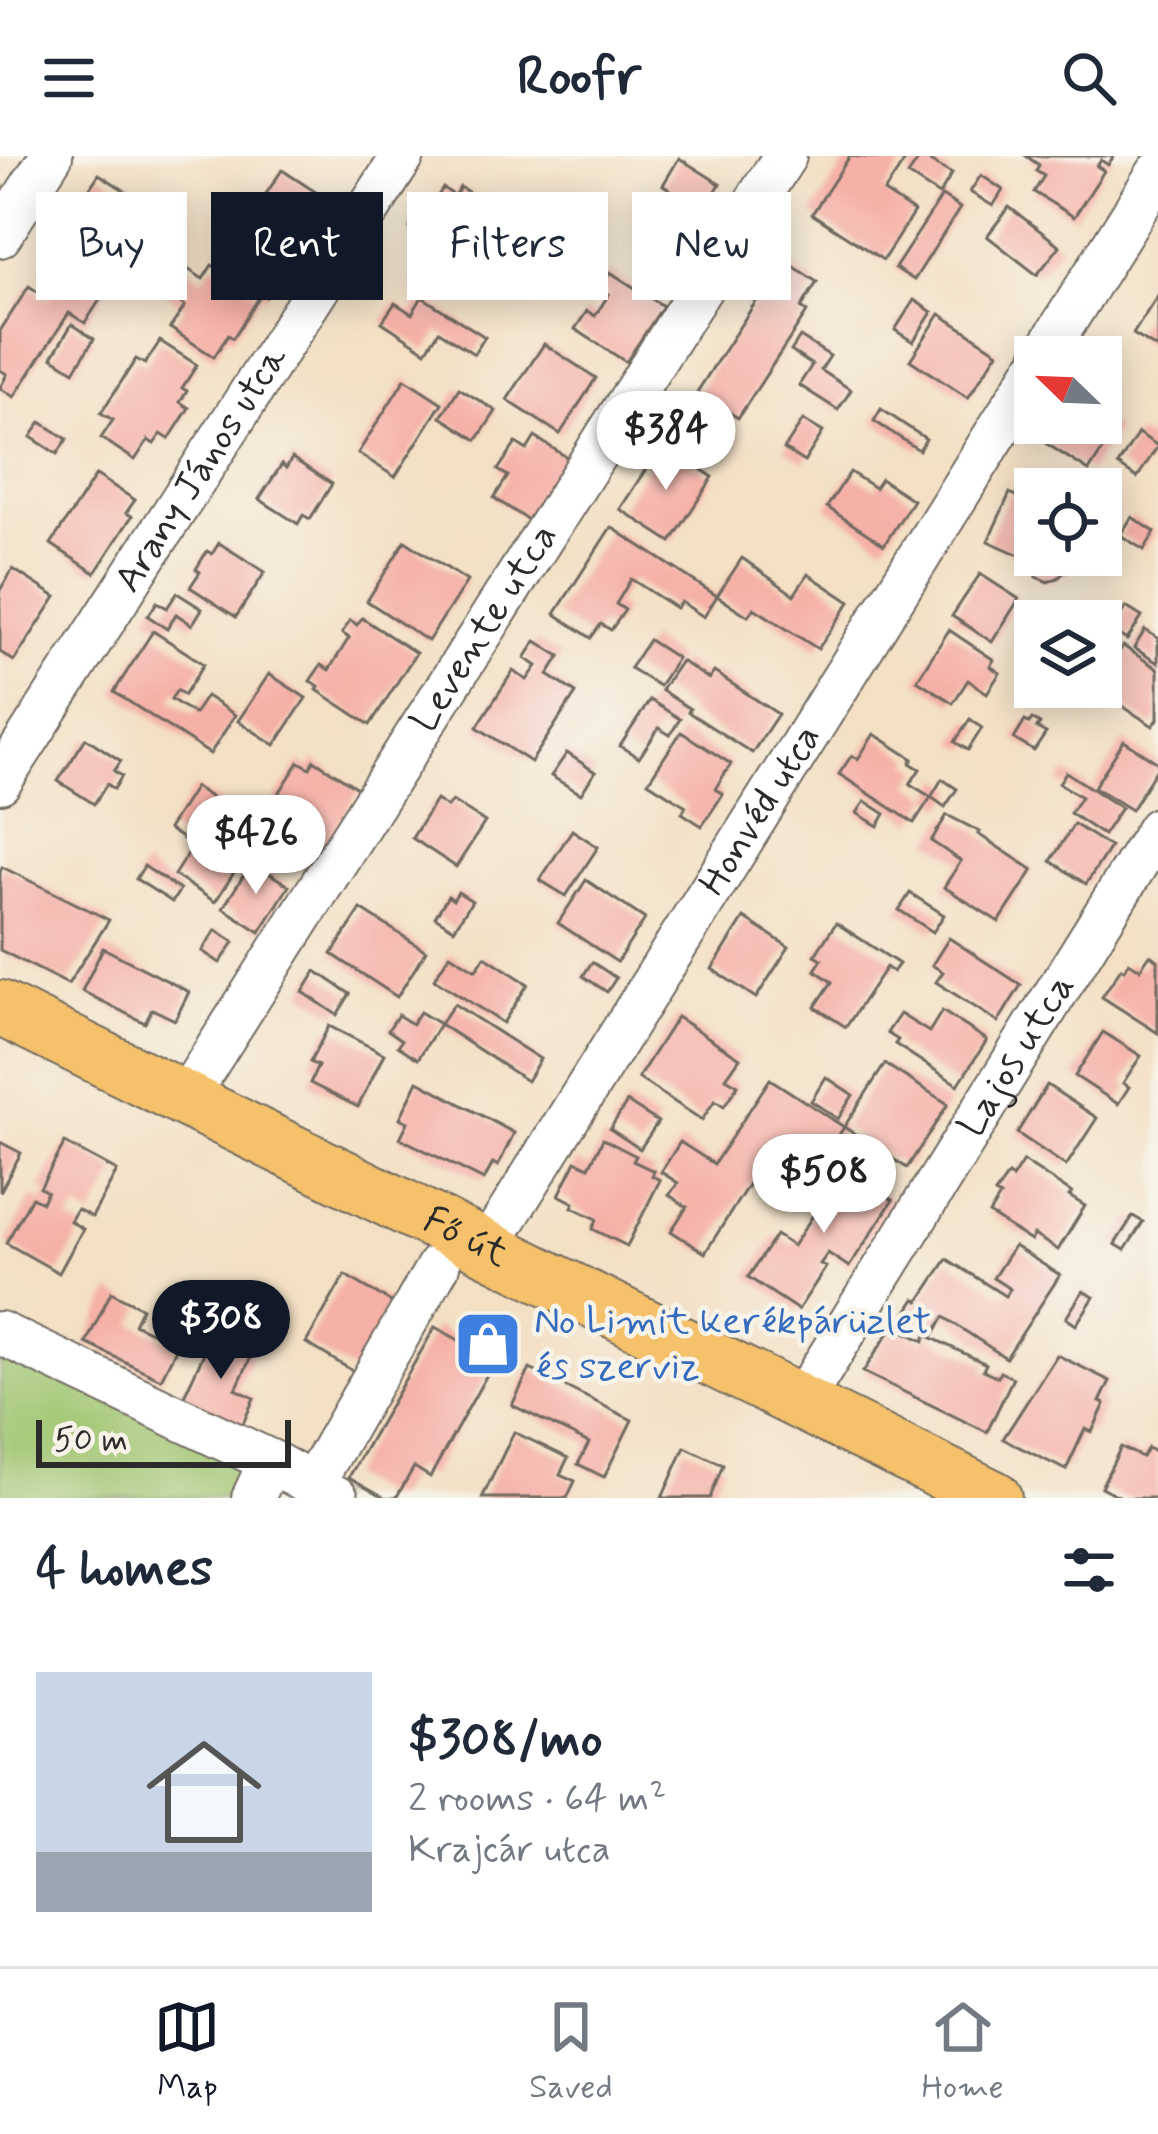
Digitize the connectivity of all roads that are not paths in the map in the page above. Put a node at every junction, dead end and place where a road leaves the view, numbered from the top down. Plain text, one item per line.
1 (51, 156) edge
2 (403, 156) edge
3 (785, 156) edge
4 (1158, 173) edge
5 (0, 236) edge
6 (1056, 336) edge
7 (1014, 403) edge
8 (0, 782) edge
9 (1158, 829) edge
10 (0, 1008) edge
11 (185, 1099) junction
12 (463, 1257) junction
13 (0, 1334) edge
14 (801, 1402) junction
15 (261, 1480) edge
16 (324, 1491) edge
17 (994, 1498) edge

1 - 5 street
2 - 8 street, Arany János utca
3 - 11 street, Levente utca
4 - 6 street
7 - 12 street, Honvéd utca
9 - 14 street, Lajos utca
10 - 11 main road, Fő út
11 - 12 main road, Fő út
12 - 14 main road, Fő út
12 - 16 street, Honvéd utca
13 - 15 street
14 - 17 main road, Fő út
15 - 16 street

